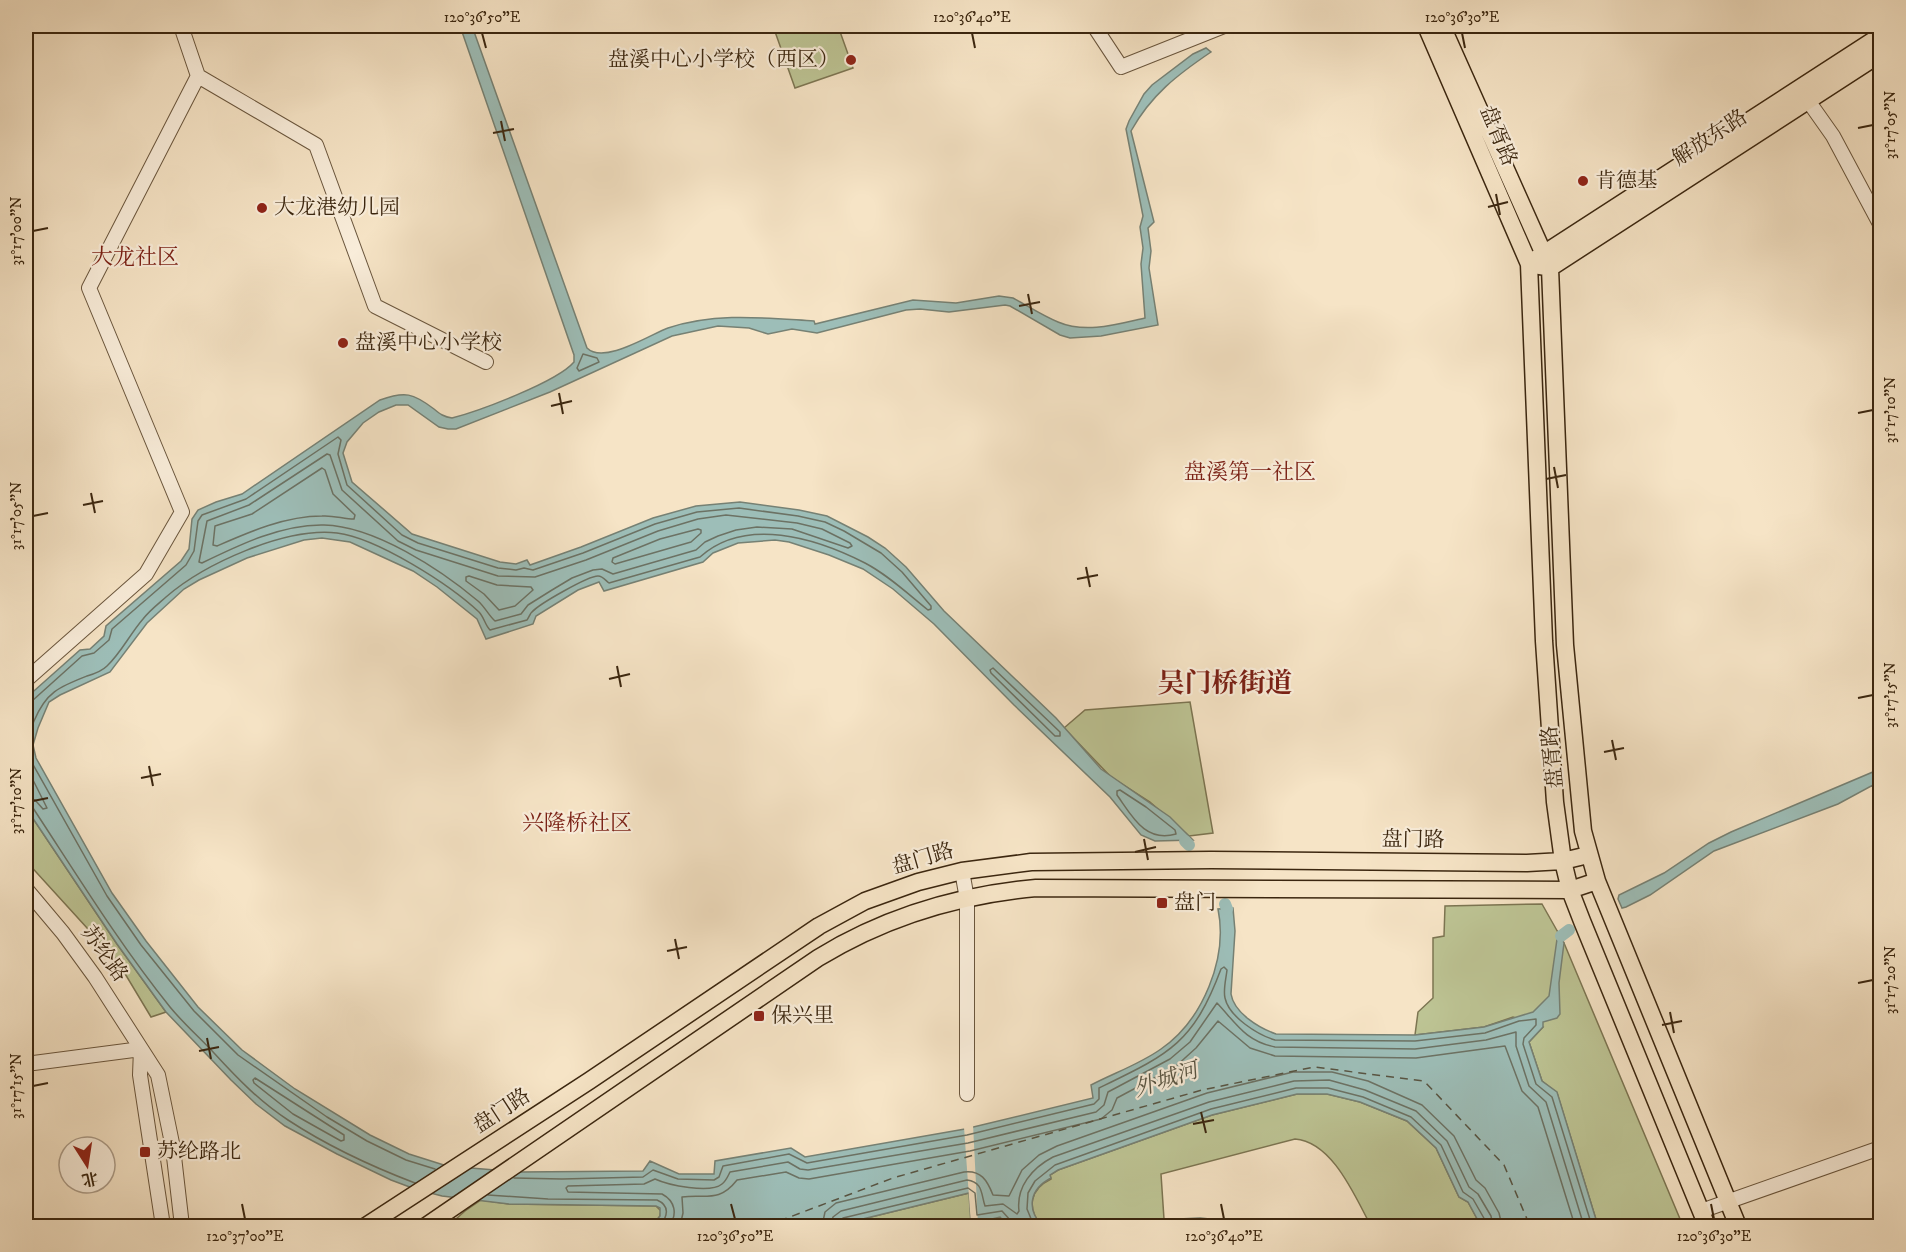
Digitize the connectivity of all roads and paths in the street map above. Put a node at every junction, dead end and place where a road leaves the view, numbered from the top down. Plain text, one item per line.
1 (181, 26) edge
2 (1094, 26) edge
3 (1426, 26) edge
4 (1442, 26) edge
5 (1215, 27) edge
6 (1881, 36) edge
7 (1881, 54) edge
8 (198, 76) junction
9 (1809, 102) junction
10 (1881, 224) edge
11 (1547, 261) junction
12 (1529, 264) junction
13 (486, 362) dead end
14 (26, 680) edge
15 (1588, 855) junction
16 (1563, 861) junction
17 (962, 871) junction
18 (1597, 881) junction
19 (26, 889) edge
20 (1570, 890) junction
21 (967, 898) junction
22 (141, 1049) junction
23 (26, 1064) edge
24 (967, 1094) dead end
25 (1881, 1148) edge
26 (1728, 1202) junction
27 (1704, 1219) edge
28 (163, 1227) edge
29 (182, 1227) edge
30 (366, 1227) edge
31 (426, 1227) edge
32 (1738, 1227) edge

1 - 8 street
2 - 5 street
3 - 12 main road, 盘胥路
4 - 11 main road, 盘胥路
6 - 11 main road, 解放东路
7 - 9 main road, 解放东路
8 - 13 street
8 - 14 street
9 - 10 street
9 - 11 main road, 解放东路
11 - 12 main road
11 - 15 main road, 盘胥路
12 - 16 main road, 盘胥路
15 - 16 main road, 盘门路
15 - 18 main road, 盘胥路
16 - 17 main road, 盘门路
16 - 20 main road, 盘胥路
17 - 21 street
17 - 30 main road, 盘门路
18 - 20 main road
18 - 26 main road, 盘胥路
19 - 22 street, 苏纶路
20 - 21 main road
20 - 27 main road, 盘胥路
21 - 24 street
21 - 31 main road
22 - 23 street
22 - 28 street
22 - 29 street, 苏纶路
25 - 26 street
26 - 27 street
26 - 32 main road, 盘胥路

